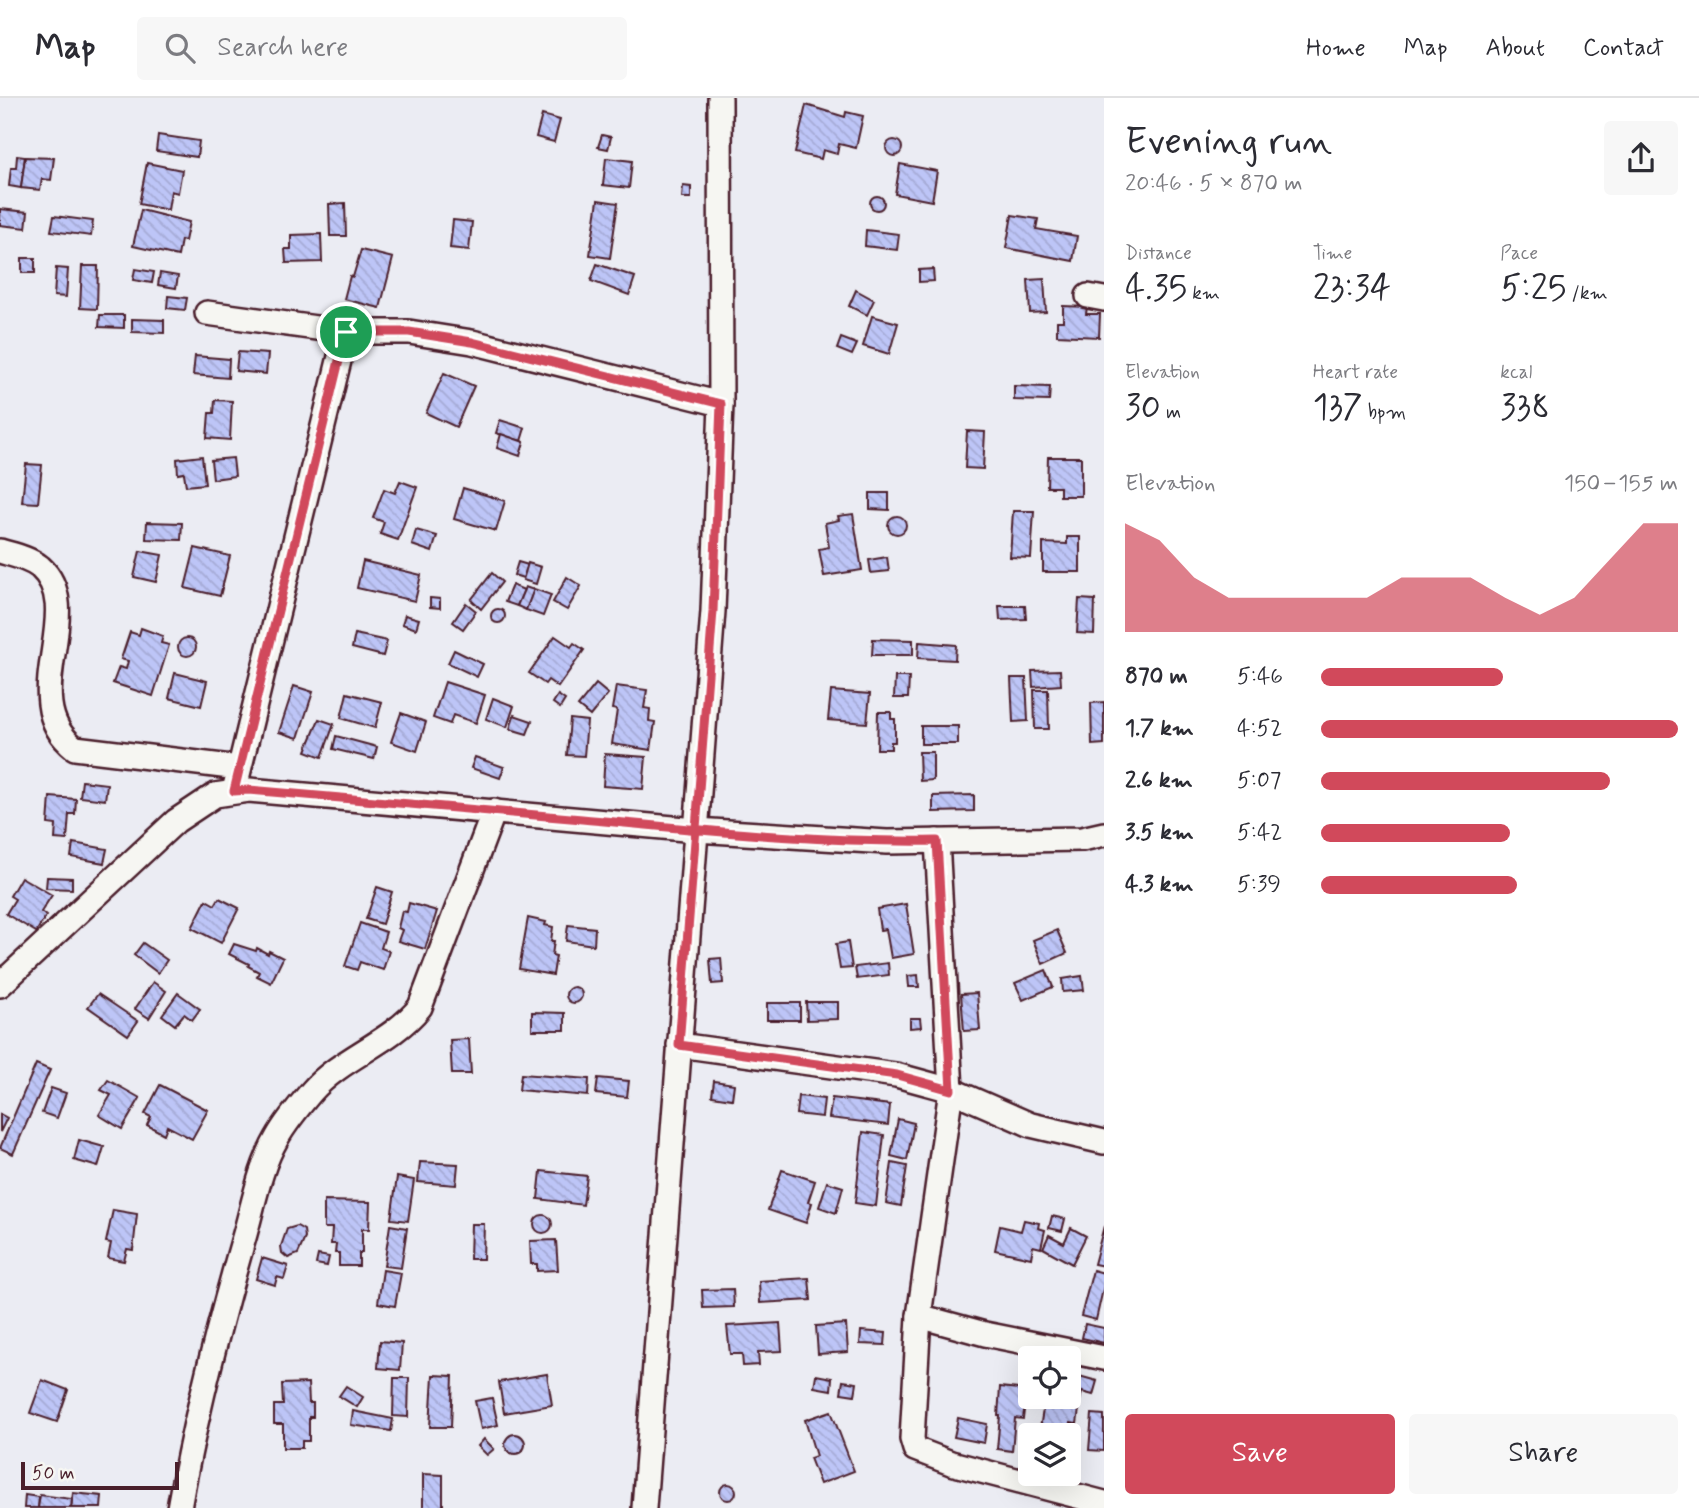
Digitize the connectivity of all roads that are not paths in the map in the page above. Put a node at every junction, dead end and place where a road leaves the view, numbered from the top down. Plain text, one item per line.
1 (720, 98) edge
2 (207, 313) dead end
3 (346, 332) junction
4 (721, 404) junction
5 (0, 551) edge
6 (239, 768) junction
7 (234, 791) junction
8 (494, 811) junction
9 (696, 830) junction
10 (1097, 838) edge
11 (937, 841) junction
12 (0, 985) edge
13 (679, 1045) junction
14 (951, 1090) junction
15 (1104, 1142) edge
16 (919, 1316) junction
17 (1104, 1358) edge
18 (1104, 1503) edge
19 (179, 1508) edge
20 (644, 1508) edge

1 - 4 street
2 - 3 street
3 - 4 street
3 - 6 street
4 - 9 street
5 - 6 street
6 - 7 street
7 - 8 street
7 - 12 street
8 - 9 street
8 - 19 street
9 - 11 street
9 - 13 street
10 - 11 street
11 - 14 street
13 - 14 street
13 - 20 street
14 - 15 street
14 - 16 street
16 - 17 street
16 - 18 street

